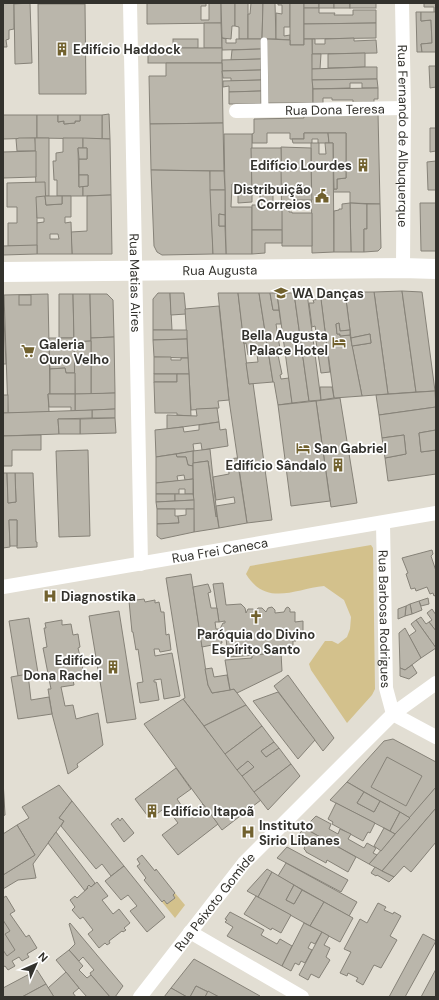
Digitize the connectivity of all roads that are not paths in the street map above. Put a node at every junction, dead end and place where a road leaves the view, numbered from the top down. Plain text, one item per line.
1 (130, 3) edge
2 (402, 3) edge
3 (264, 41) dead end
4 (404, 108) junction
5 (265, 110) junction
6 (236, 111) dead end
7 (403, 268) junction
8 (436, 269) edge
9 (135, 271) junction
10 (3, 272) edge
11 (436, 513) edge
12 (383, 523) junction
13 (141, 564) junction
14 (3, 587) edge
15 (436, 683) edge
16 (392, 714) junction
17 (436, 737) edge
18 (190, 932) junction
19 (140, 997) edge
20 (302, 997) edge

1 - 9 street, Rua Matias Aires
2 - 4 street, Rua Fernando de Albuquerque
3 - 5 lane
4 - 5 street, Rua Dona Teresa
4 - 7 street, Rua Fernando de Albuquerque
5 - 6 street, Rua Dona Teresa
7 - 8 main road, Rua Augusta
7 - 9 main road, Rua Augusta
9 - 10 main road, Rua Augusta
9 - 13 street, Rua Matias Aires
11 - 12 street, Rua Frei Caneca
12 - 13 street, Rua Frei Caneca
12 - 16 street, Rua Barbosa Rodrigues
13 - 14 street, Rua Frei Caneca
15 - 16 street, Rua Peixoto Gomide
16 - 17 street
16 - 18 street, Rua Peixoto Gomide
18 - 19 street, Rua Peixoto Gomide
18 - 20 street

